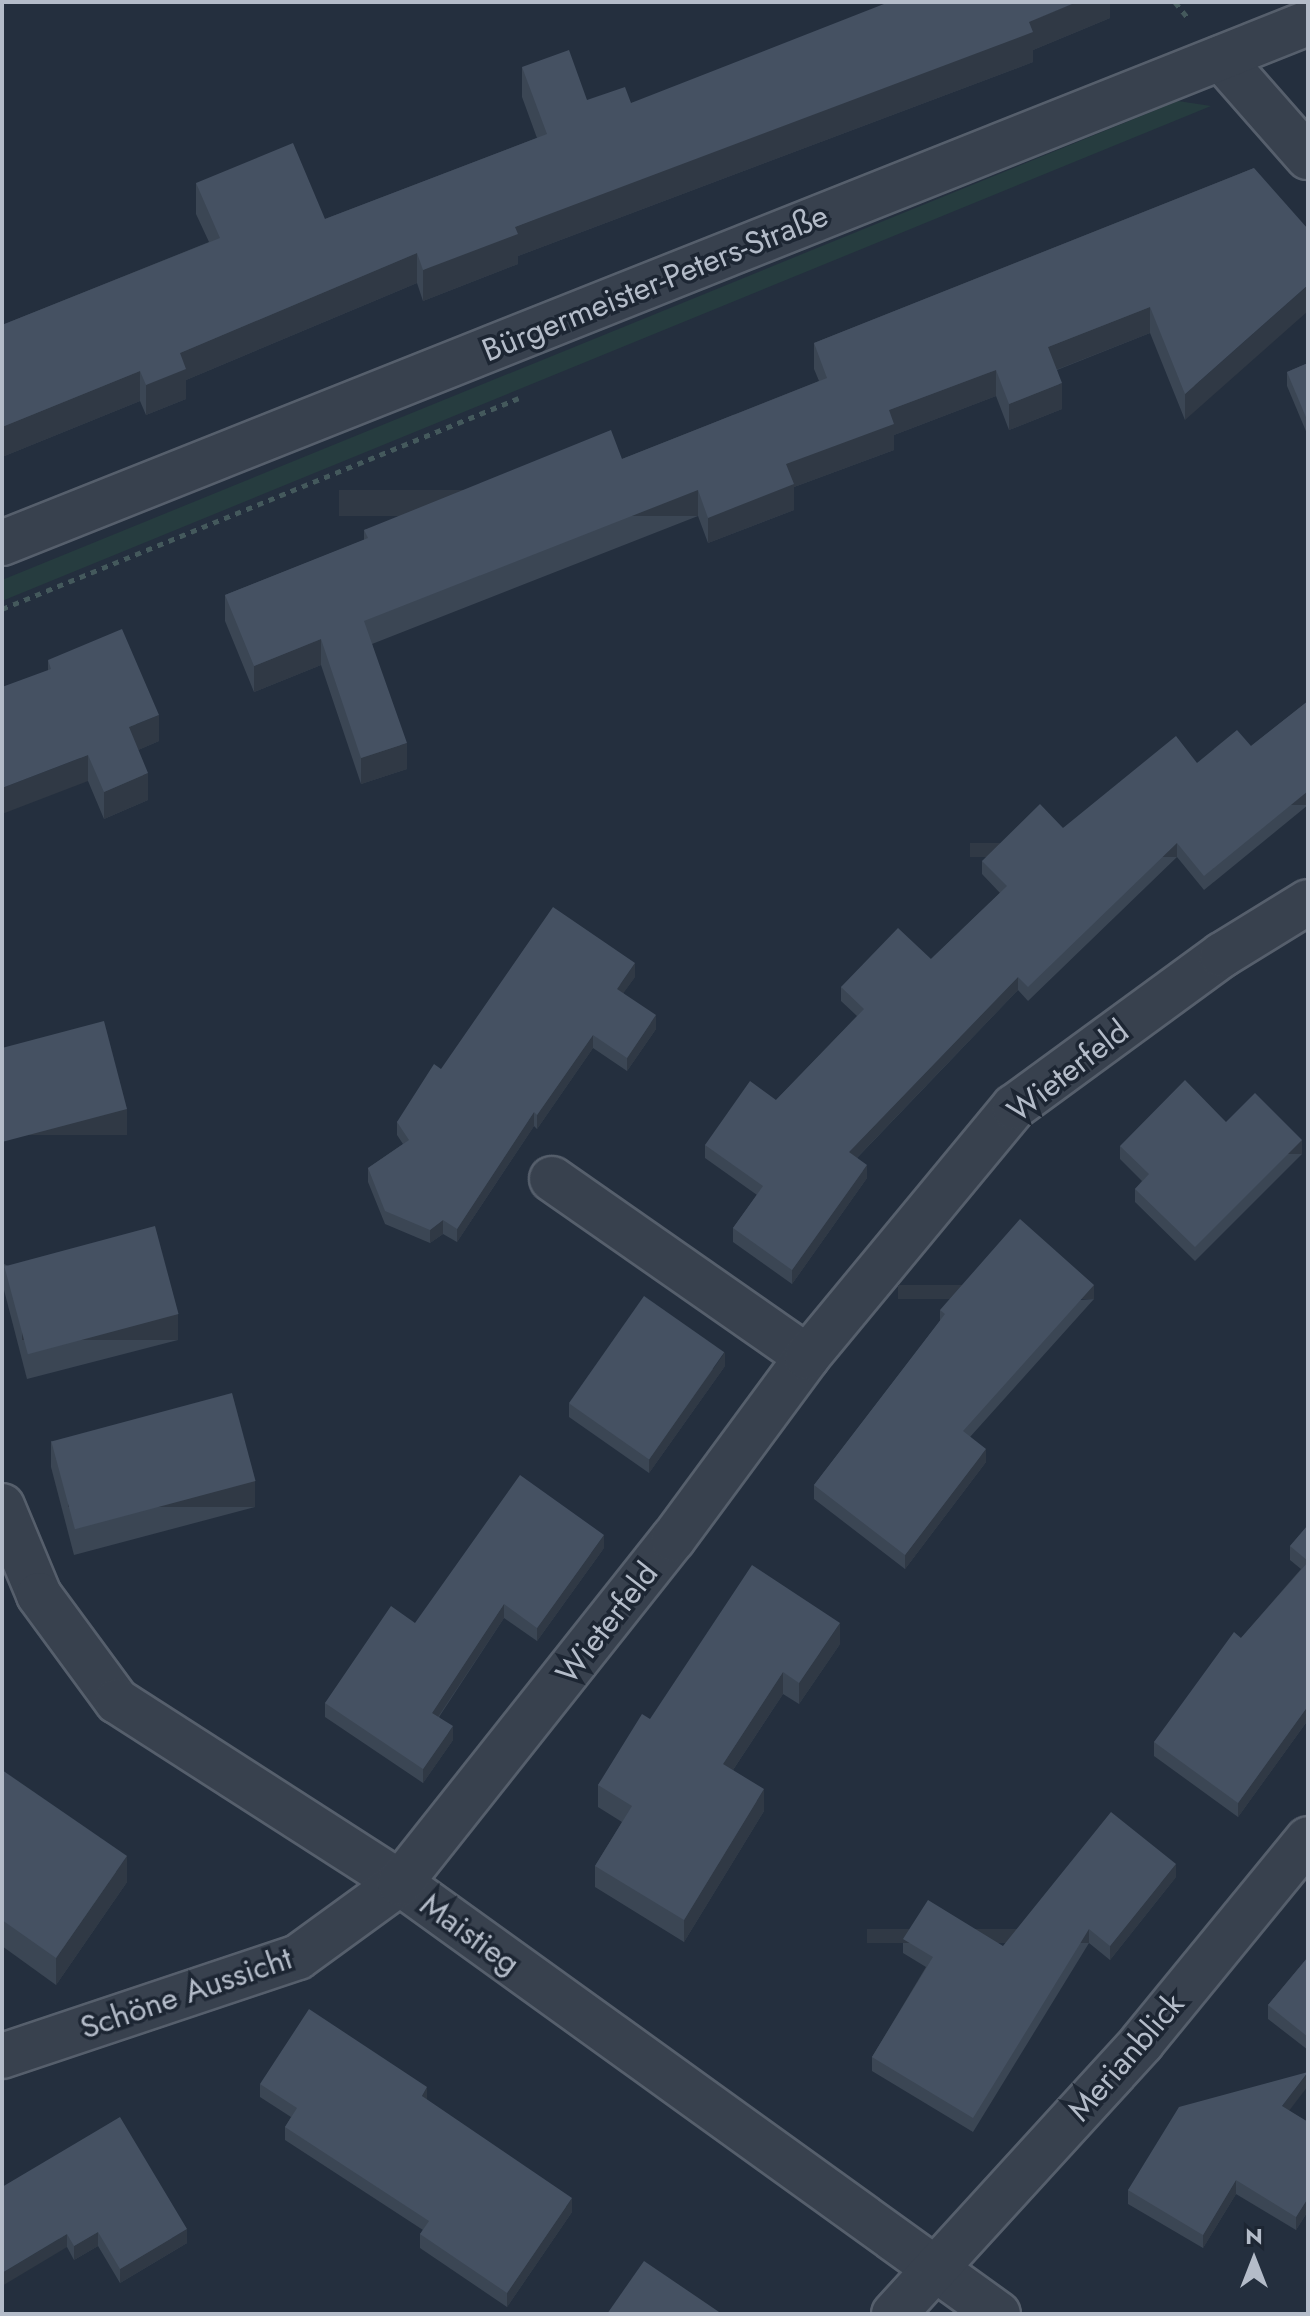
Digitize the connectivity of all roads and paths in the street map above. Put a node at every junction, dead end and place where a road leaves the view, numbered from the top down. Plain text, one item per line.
1 (1308, 23) edge
2 (1221, 58) junction
3 (1308, 157) edge
4 (2, 543) edge
5 (1308, 902) edge
6 (552, 1179) dead end
7 (807, 1357) junction
8 (2, 1506) edge
9 (1308, 1839) edge
10 (400, 1883) junction
11 (2, 2056) edge
12 (935, 2268) junction
13 (894, 2314) edge
14 (998, 2314) edge

1 - 2 street, Bürgermeister-Peters-Straße
2 - 3 street
2 - 4 street, Bürgermeister-Peters-Straße
5 - 7 street, Wieterfeld
6 - 7 street
7 - 10 street, Wieterfeld
8 - 10 street, Maistieg
9 - 12 street, Merianblick
10 - 11 street, Schöne Aussicht
10 - 12 street, Maistieg
12 - 13 street, Merianblick
12 - 14 street, Maistieg

